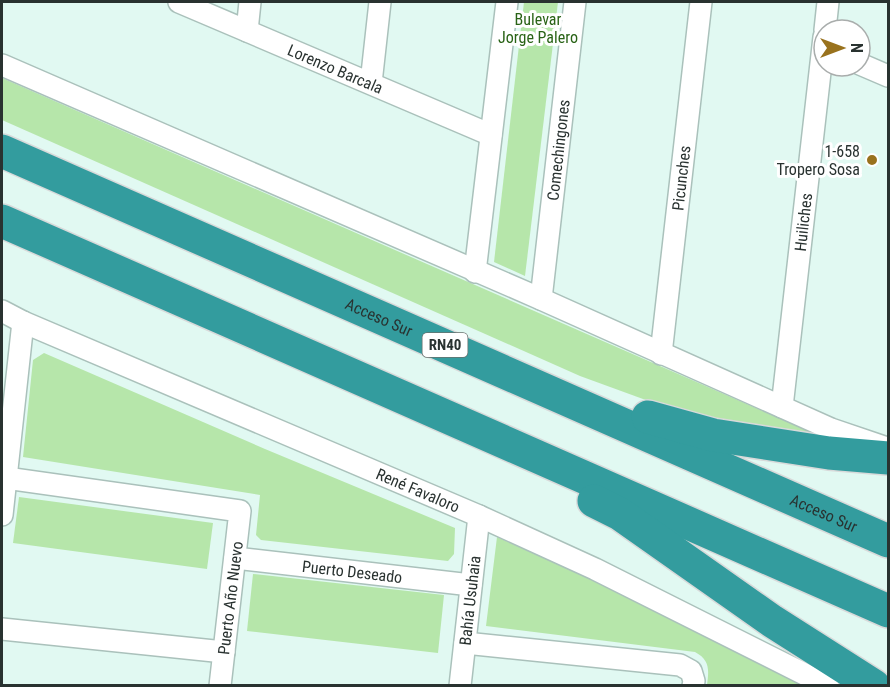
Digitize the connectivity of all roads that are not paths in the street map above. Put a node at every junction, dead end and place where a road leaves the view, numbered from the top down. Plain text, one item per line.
1 (179, 2) edge
2 (250, 2) edge
3 (380, 2) edge
4 (507, 2) edge
5 (575, 2) edge
6 (701, 2) edge
7 (828, 2) edge
8 (826, 18) edge
9 (247, 31) junction
10 (2, 65) edge
11 (872, 69) edge
12 (888, 76) edge
13 (820, 78) edge
14 (371, 83) junction
15 (2, 135) edge
16 (491, 135) junction
17 (2, 151) edge
18 (2, 221) edge
19 (475, 272) junction
20 (541, 299) junction
21 (2, 310) edge
22 (24, 322) junction
23 (257, 334) junction
24 (661, 354) junction
25 (8, 398) edge
26 (782, 407) junction
27 (888, 448) edge
28 (888, 458) edge
29 (6, 478) junction
30 (2, 509) edge
31 (479, 516) junction
32 (888, 541) edge
33 (235, 558) junction
34 (471, 585) junction
35 (888, 610) edge
36 (2, 629) edge
37 (465, 643) junction
38 (224, 652) junction
39 (692, 678) edge
40 (220, 686) edge
41 (460, 686) edge
42 (828, 686) edge
43 (874, 686) edge

1 - 9 street, Lorenzo Barcala
2 - 9 street
3 - 14 street
4 - 16 street
5 - 20 street, Comechingones
6 - 24 street, Picunches
7 - 8 street, Huiliches
9 - 14 street, Lorenzo Barcala
10 - 19 street
11 - 12 street
13 - 26 street, Huiliches
14 - 16 street, Lorenzo Barcala
15 - 28 highway
16 - 19 street
17 - 32 highway, Acceso Sur / RN40
18 - 23 highway
19 - 20 street
20 - 24 street
21 - 22 street, René Favaloro
22 - 25 street
22 - 31 street, René Favaloro
23 - 35 highway
23 - 43 highway
24 - 26 street
25 - 29 street
26 - 27 street
29 - 30 street
29 - 33 street, Puerto Año Nuevo
31 - 34 street, Bahía Usuhaia
31 - 42 street, René Favaloro
33 - 34 street, Puerto Deseado
33 - 38 street, Puerto Año Nuevo
34 - 37 street, Bahía Usuhaia
36 - 38 street
37 - 39 street
37 - 41 street, Bahía Usuhaia
38 - 40 street, Puerto Año Nuevo

